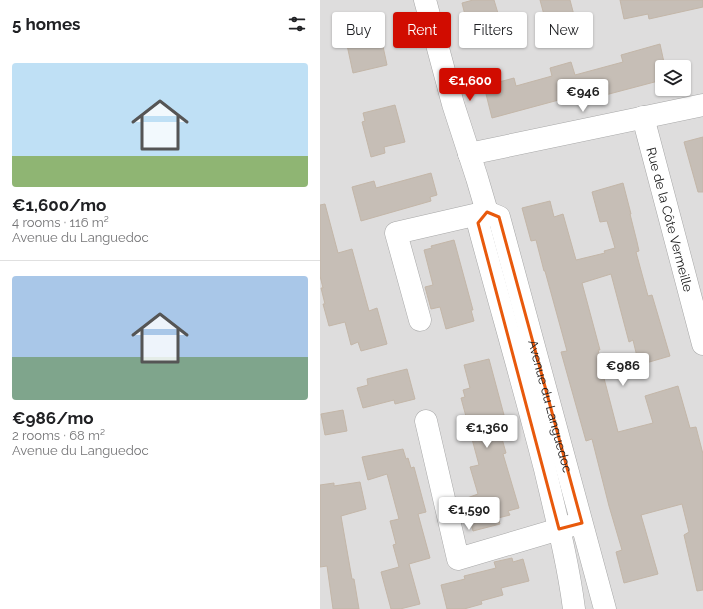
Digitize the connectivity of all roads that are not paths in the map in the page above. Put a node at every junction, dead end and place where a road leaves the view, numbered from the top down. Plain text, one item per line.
1 (425, 0) edge
2 (703, 105) edge
3 (643, 117) junction
4 (469, 154) junction
5 (487, 212) junction
6 (420, 320) dead end
7 (703, 344) edge
8 (426, 421) dead end
9 (582, 523) junction
10 (560, 529) junction
11 (574, 609) edge
12 (606, 609) edge

1 - 4 street
2 - 3 street
3 - 4 street
3 - 7 street, Rue de la Côte Vermeille
4 - 5 street
5 - 6 street
5 - 9 street, Avenue du Languedoc
5 - 10 street, Avenue du Languedoc
8 - 10 street
9 - 10 street
9 - 12 street, Avenue du Languedoc
10 - 11 street, Avenue du Languedoc

